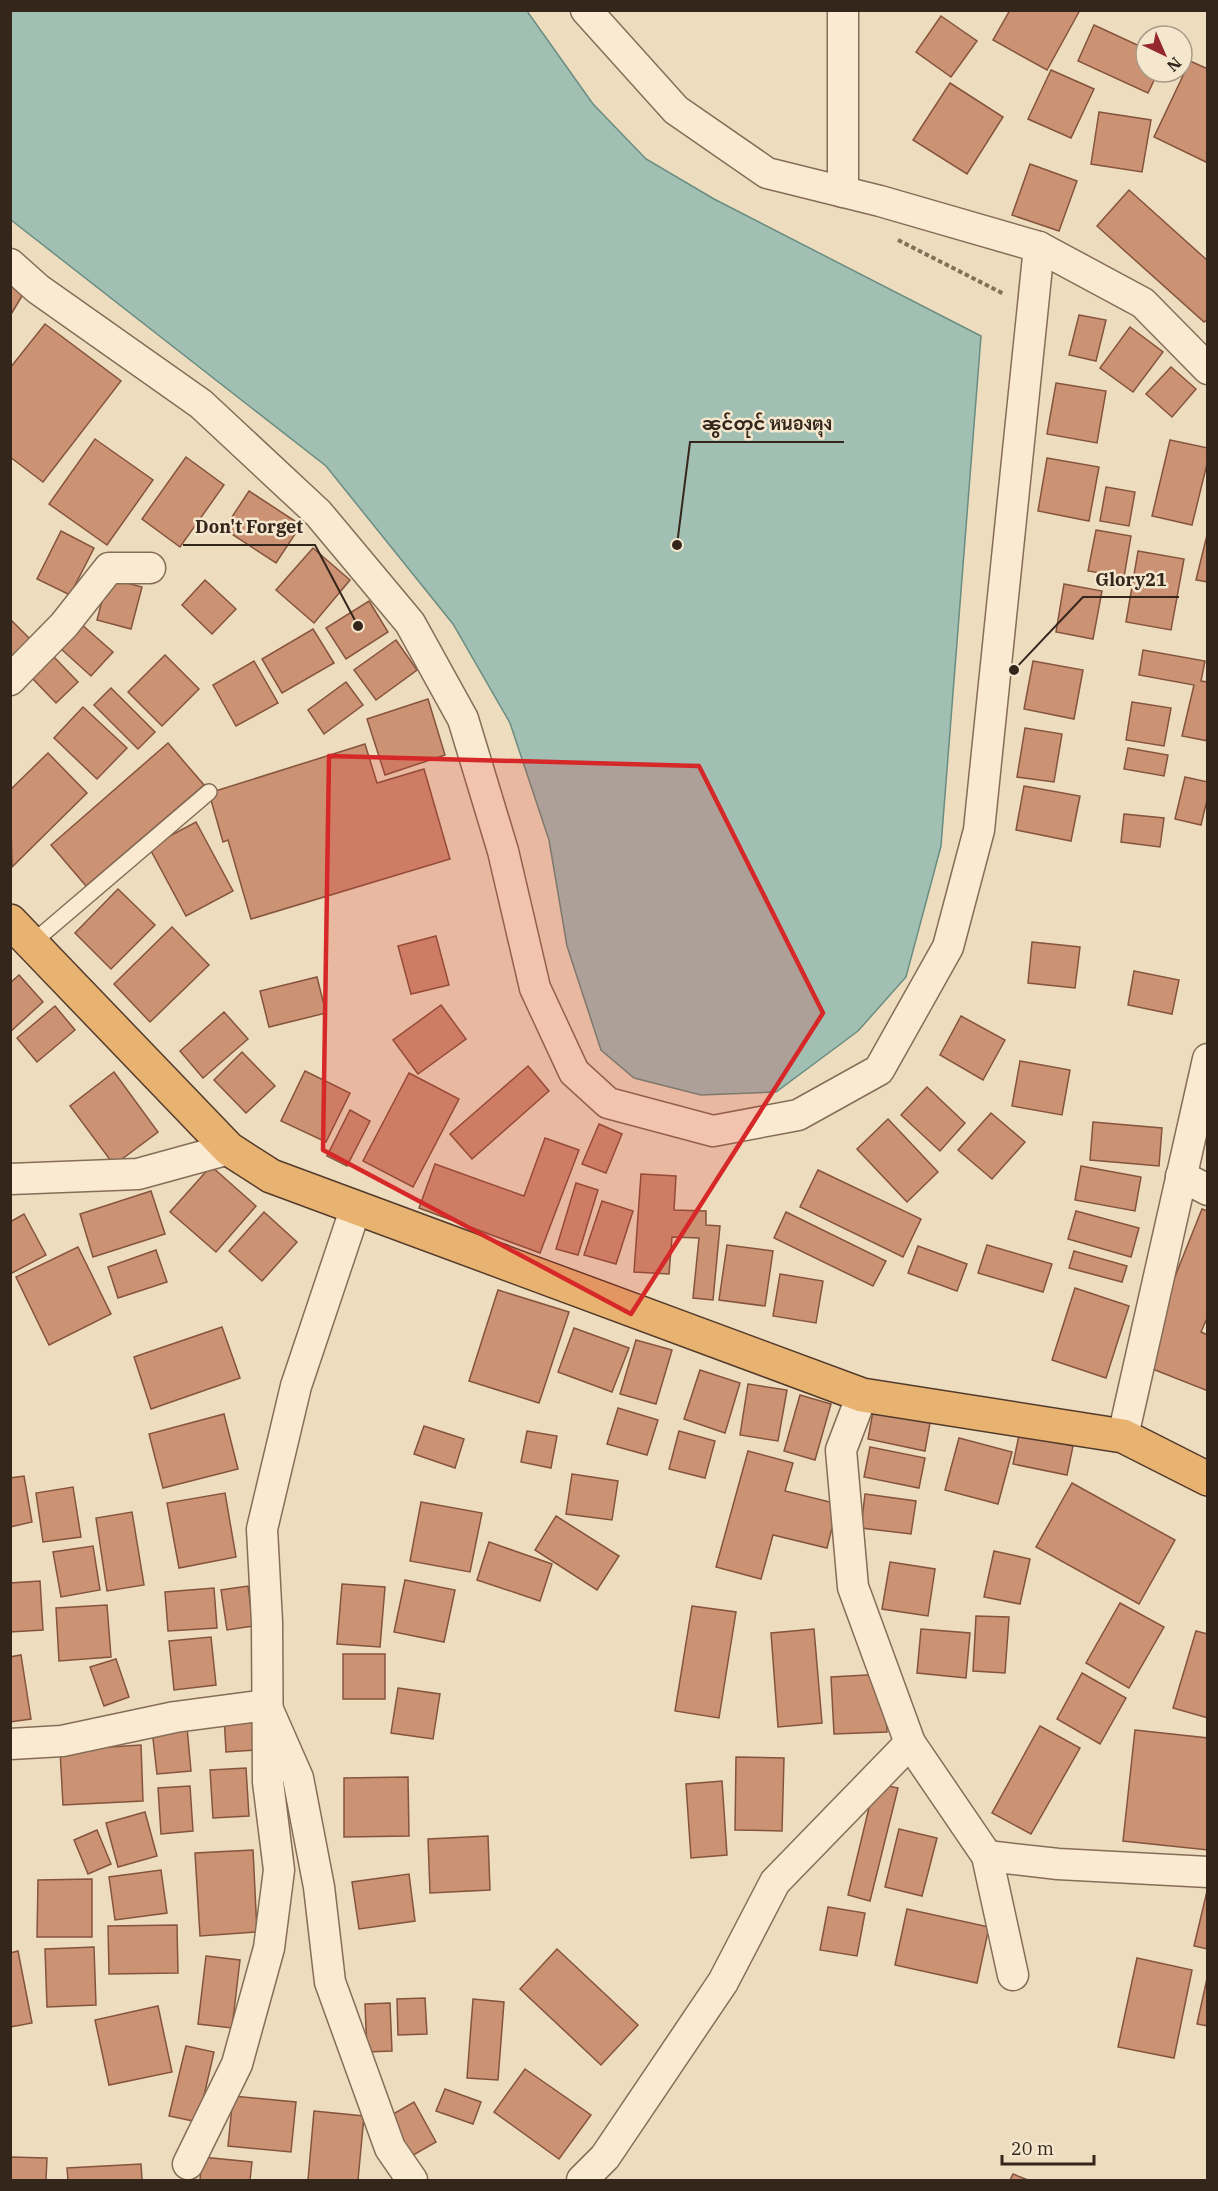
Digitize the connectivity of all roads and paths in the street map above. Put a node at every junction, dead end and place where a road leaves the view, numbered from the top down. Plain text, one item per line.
1 (586, 10) edge
2 (843, 10) edge
3 (843, 192) junction
4 (1040, 247) junction
5 (10, 264) edge
6 (1208, 369) edge
7 (150, 568) dead end
8 (10, 680) edge
9 (208, 792) dead end
10 (21, 932) edge
11 (1208, 1059) edge
12 (228, 1149) junction
13 (1181, 1176) junction
14 (10, 1179) edge
15 (1208, 1190) edge
16 (356, 1207) junction
17 (862, 1395) junction
18 (1123, 1436) junction
19 (1208, 1479) edge
20 (266, 1706) junction
21 (910, 1743) junction
22 (10, 1744) edge
23 (987, 1856) junction
24 (1208, 1872) edge
25 (1013, 1975) dead end
26 (188, 2164) dead end
27 (412, 2181) edge
28 (582, 2181) edge

1 - 3 street
2 - 3 street
3 - 4 street
4 - 5 street
4 - 6 street
7 - 8 street
9 - 10 lane
10 - 12 highway
11 - 13 street
12 - 14 street
12 - 16 highway
13 - 15 street
13 - 18 street
16 - 17 highway
16 - 20 street
17 - 18 highway
17 - 21 street
18 - 19 highway
20 - 22 street
20 - 26 street
20 - 27 street
21 - 23 street
21 - 28 street
23 - 24 street
23 - 25 street

